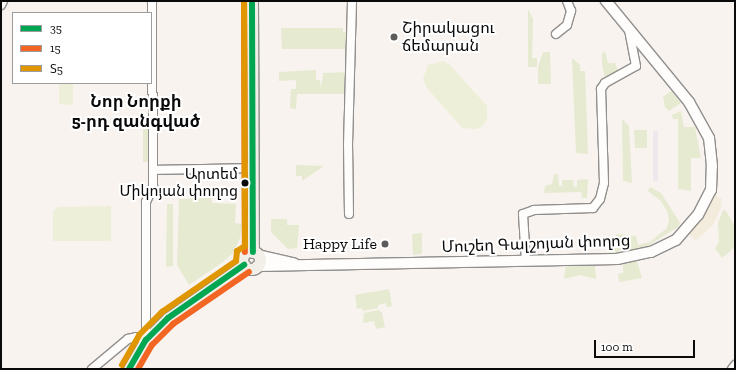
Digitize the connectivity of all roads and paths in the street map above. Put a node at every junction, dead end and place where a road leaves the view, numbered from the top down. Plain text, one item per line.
1 (3, 1) edge
2 (152, 1) edge
3 (252, 1) edge
4 (352, 1) edge
5 (567, 1) edge
6 (606, 1) edge
7 (1, 5) edge
8 (629, 29) junction
9 (556, 34) dead end
10 (253, 168) junction
11 (153, 170) junction
12 (350, 214) dead end
13 (255, 253) junction
14 (526, 261) junction
15 (244, 265) junction
16 (299, 265) junction
17 (256, 266) junction
18 (146, 340) junction
19 (735, 365) edge
20 (92, 369) edge
21 (129, 369) edge
22 (732, 369) edge

1 - 7 street
2 - 11 street
3 - 10 main road
4 - 12 street
5 - 9 street
6 - 8 street, Մուշեղ Գալշոյան փողոց
8 - 14 street
8 - 14 street, Մուշեղ Գալշոյան փողոց
10 - 11 street
10 - 13 main road
11 - 18 street
13 - 15 main road
13 - 16 street, Մուշեղ Գալշոյան փողոց
13 - 17 main road
14 - 16 street, Մուշեղ Գալշոյան փողոց
15 - 17 main road
15 - 18 main road
16 - 17 street, Մուշեղ Գալշոյան փողոց
18 - 20 street
18 - 21 main road
19 - 22 street

